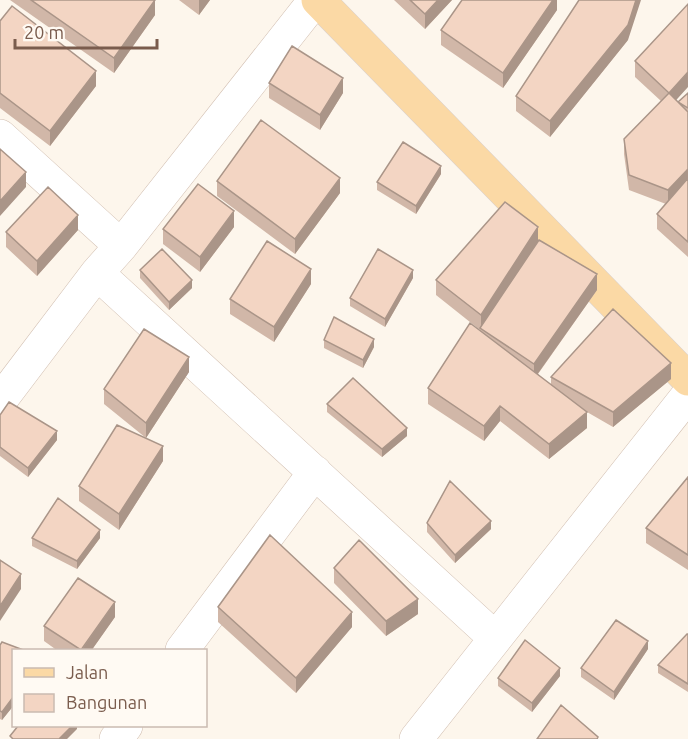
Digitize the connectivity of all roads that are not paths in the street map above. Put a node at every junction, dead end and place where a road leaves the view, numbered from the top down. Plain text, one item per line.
1 (316, 0) edge
2 (0, 136) edge
3 (122, 246) junction
4 (97, 273) junction
5 (688, 378) edge
6 (688, 395) edge
7 (0, 400) edge
8 (315, 472) junction
9 (494, 637) junction
10 (183, 649) edge
11 (125, 727) edge
12 (116, 739) edge
13 (416, 739) edge

1 - 3 street
1 - 5 main road
2 - 3 street
3 - 4 street
4 - 7 street
4 - 8 street
6 - 9 street
8 - 9 street
8 - 10 street
9 - 13 street
11 - 12 street

